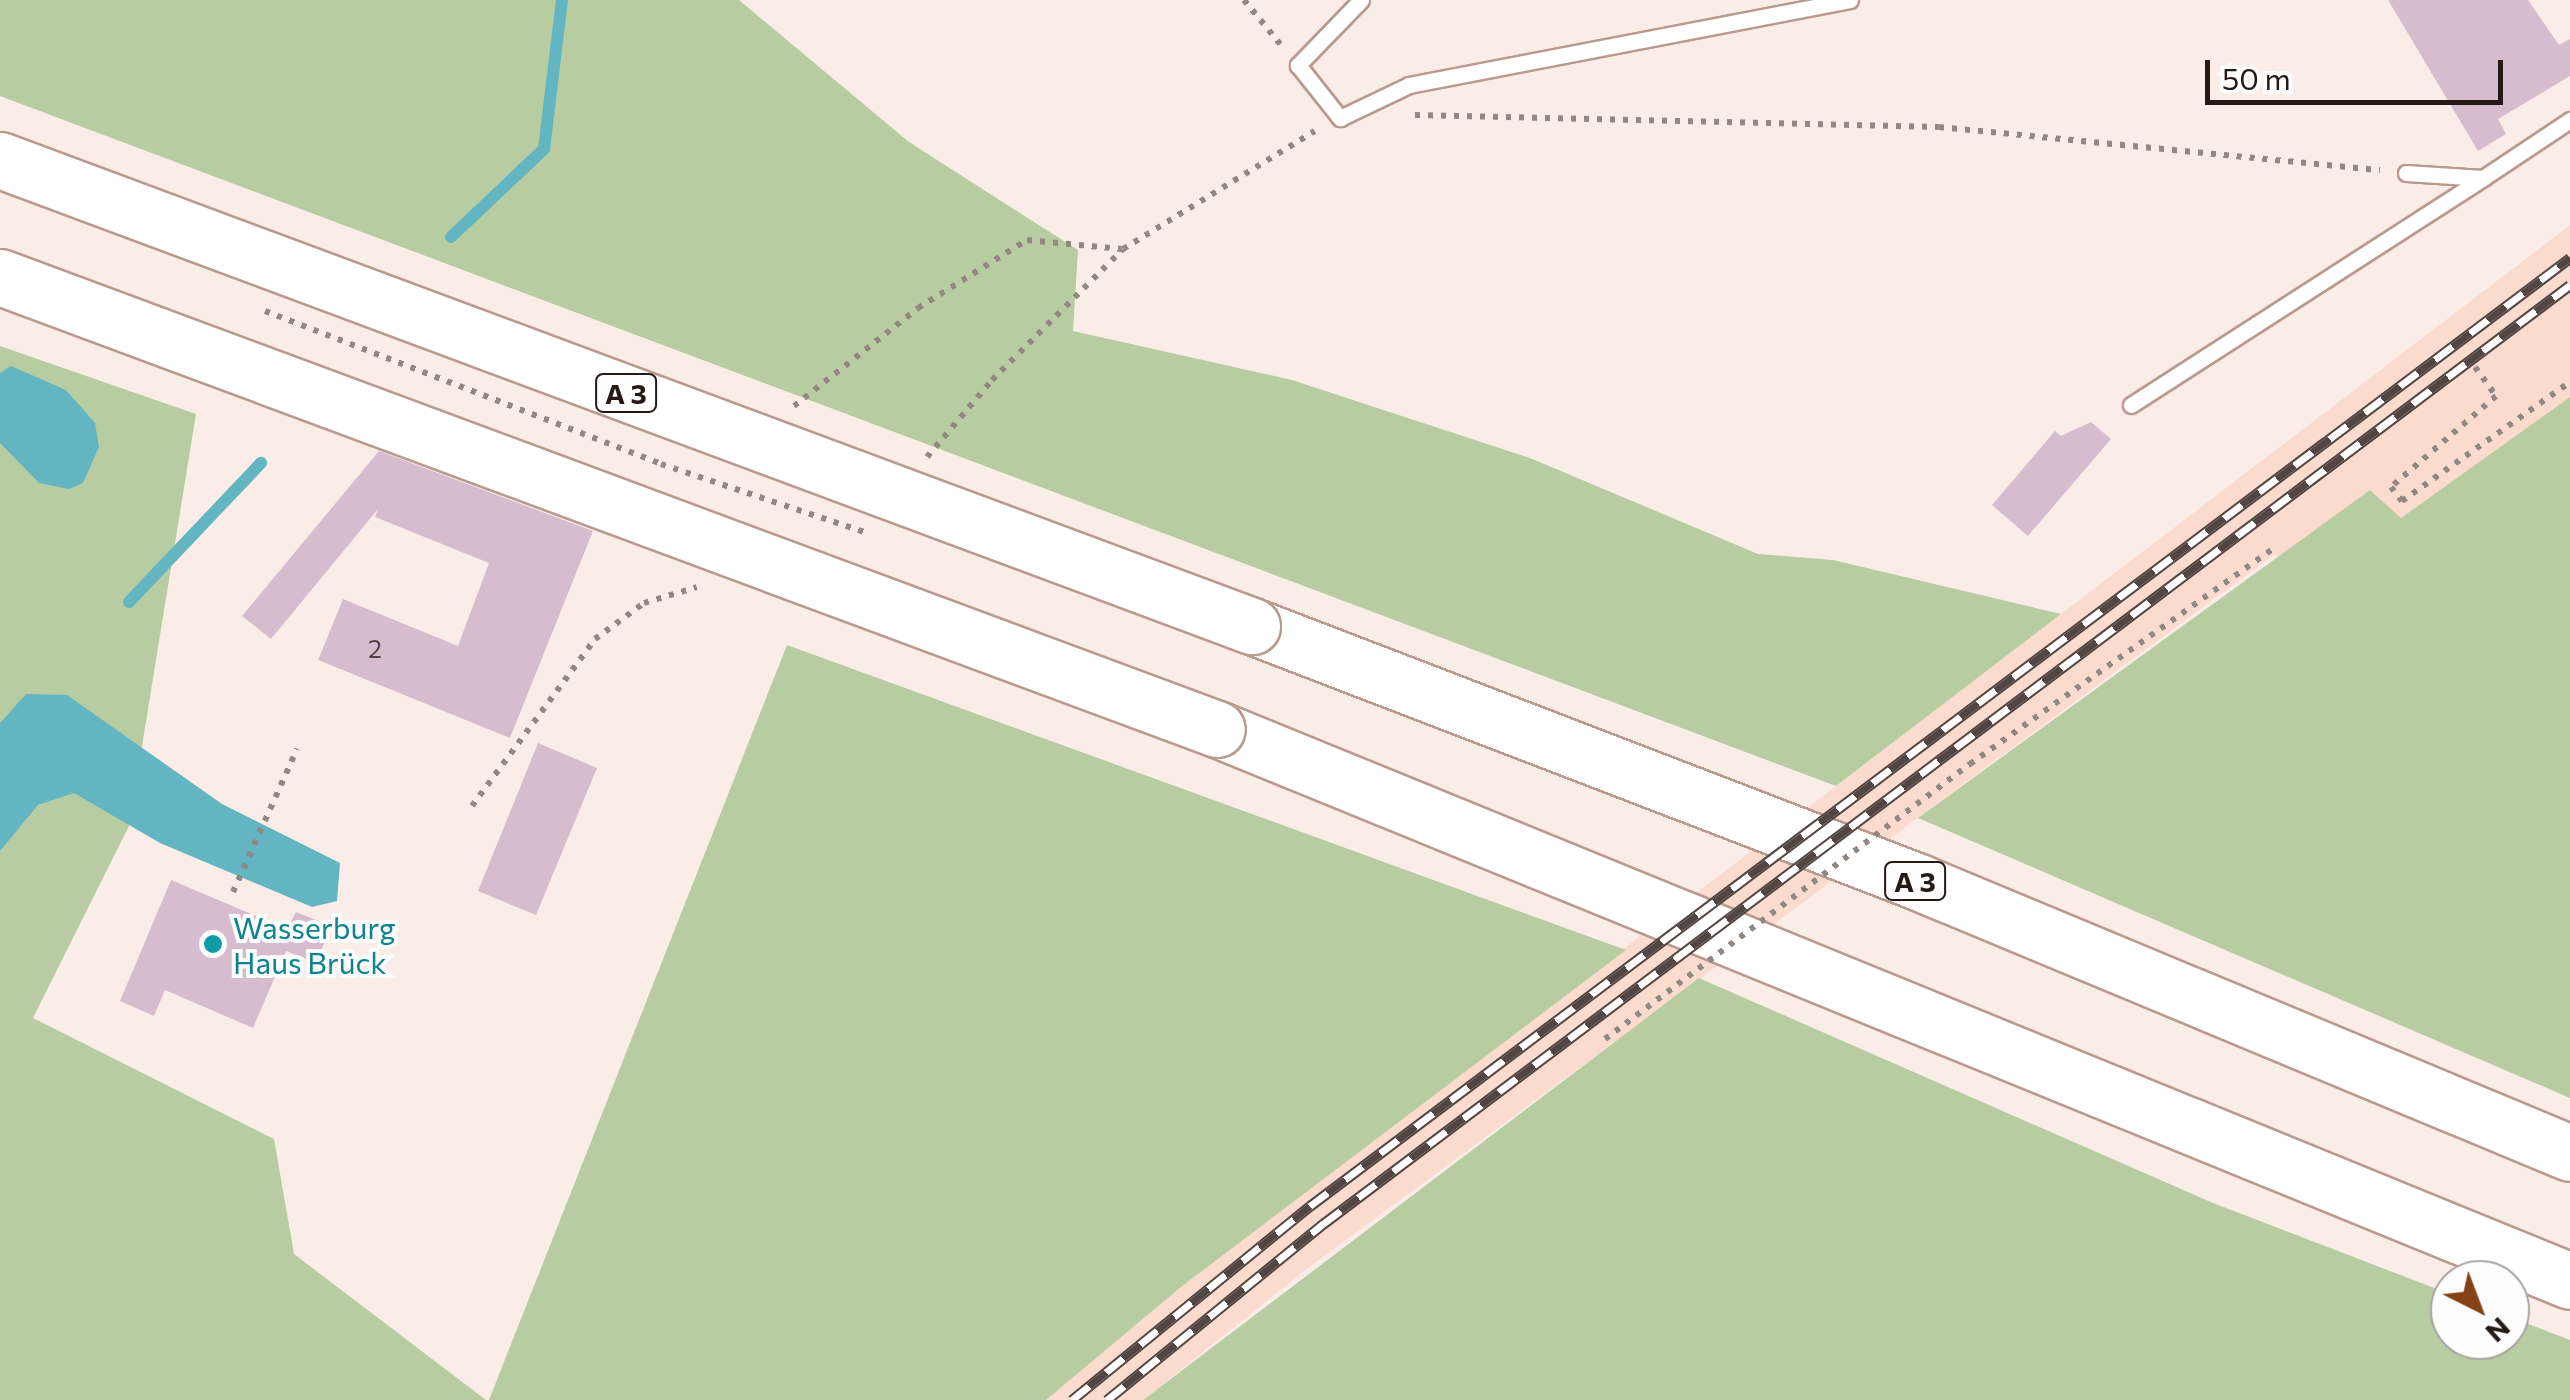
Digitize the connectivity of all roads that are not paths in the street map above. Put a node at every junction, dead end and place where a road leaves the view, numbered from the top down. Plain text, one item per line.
1 (1361, 0) edge
2 (1850, 0) edge
3 (2570, 120) edge
4 (0, 160) edge
5 (2406, 172) road end
6 (2483, 178) junction
7 (0, 277) edge
8 (2131, 404) dead end
9 (2570, 1153) edge
10 (2570, 1281) edge

1 - 2 lane
3 - 6 lane
4 - 9 highway, A 3, bridge
5 - 6 lane
6 - 8 lane
7 - 10 highway, bridge

